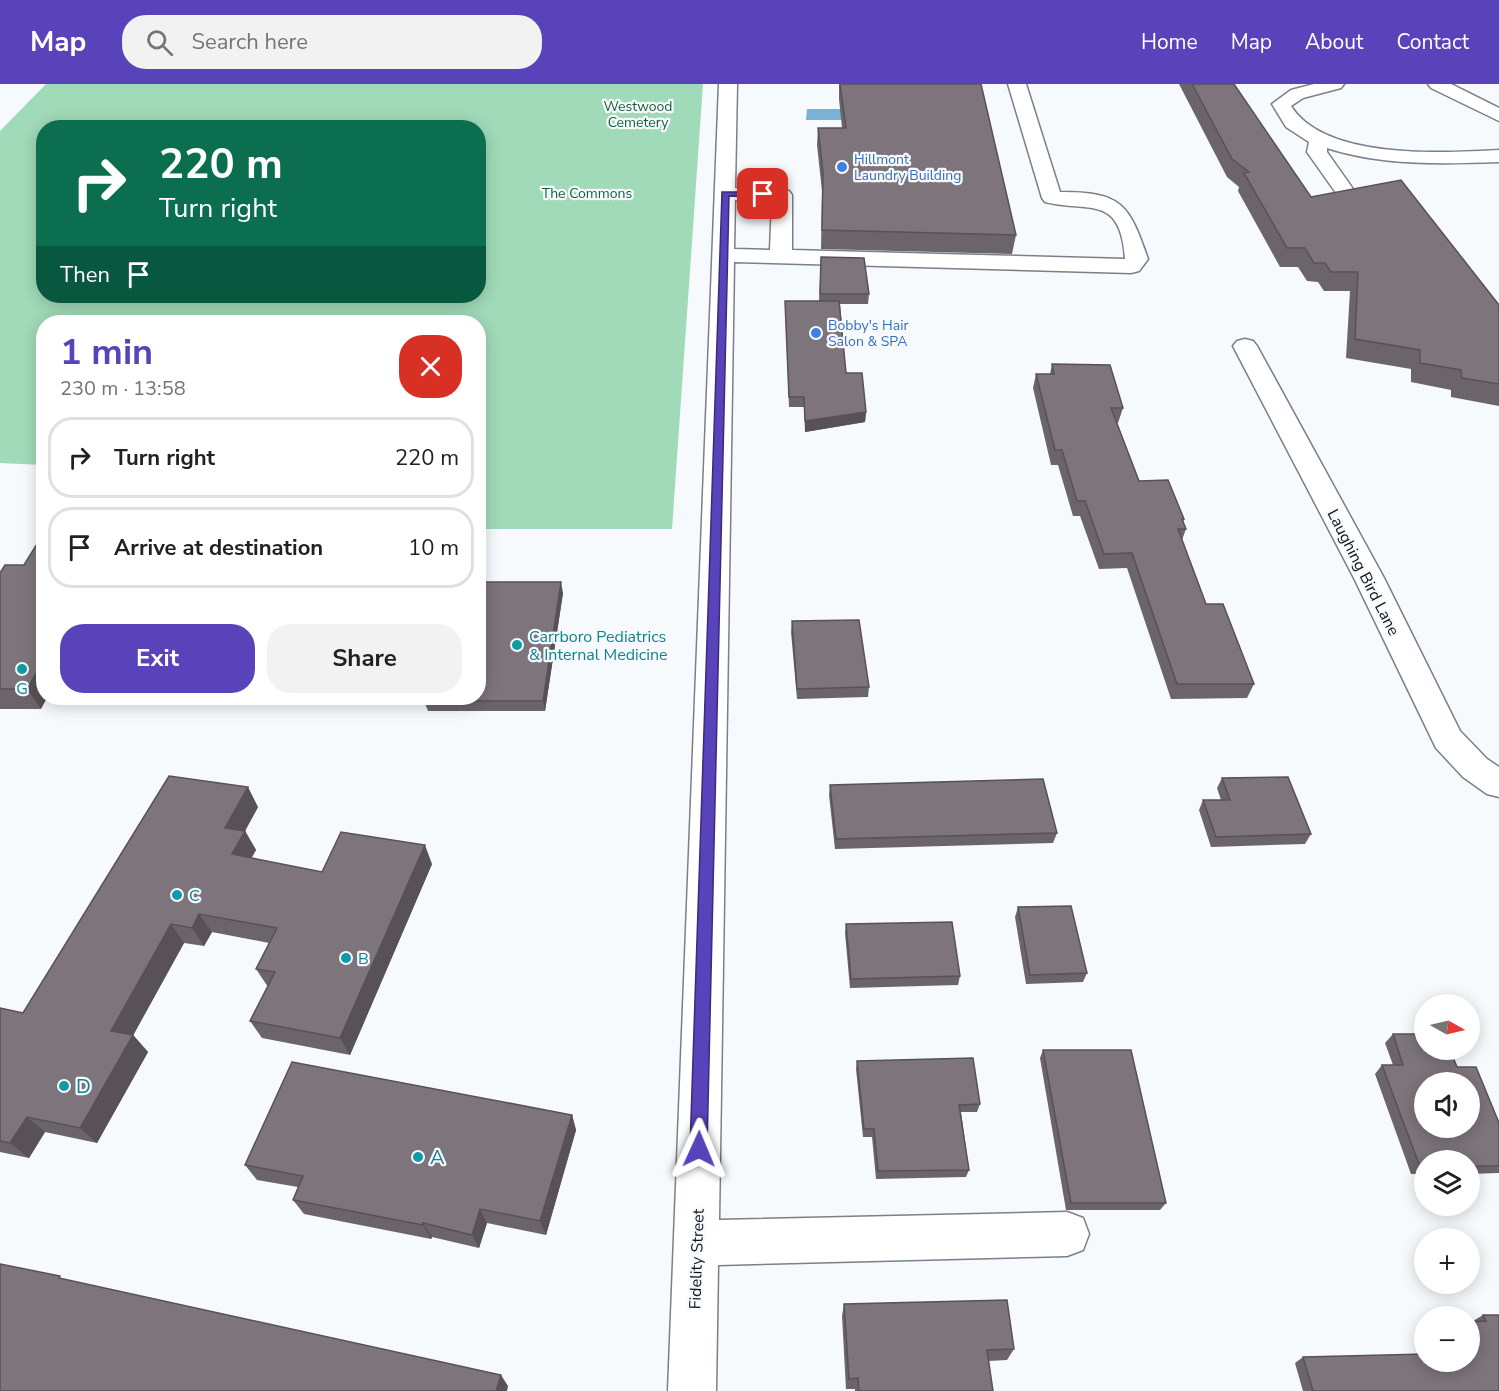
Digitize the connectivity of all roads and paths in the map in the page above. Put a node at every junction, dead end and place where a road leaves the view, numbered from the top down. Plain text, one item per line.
1 (728, 84) edge
2 (1017, 84) edge
3 (1335, 84) edge
4 (1437, 84) edge
5 (1499, 115) edge
6 (1319, 140) junction
7 (1499, 156) edge
8 (725, 194) junction
9 (1348, 196) edge
10 (723, 255) junction
11 (781, 256) junction
12 (1245, 346) dead end
13 (1499, 784) edge
14 (1067, 1234) dead end
15 (696, 1243) junction
16 (692, 1391) edge

1 - 8 street, Fidelity Street
2 - 11 street
3 - 6 street
4 - 5 street
6 - 7 street
6 - 9 street
8 - 10 street, Fidelity Street
8 - 11 street
10 - 11 street
10 - 15 street, Fidelity Street
12 - 13 street, Laughing Bird Lane
14 - 15 street
15 - 16 street, Fidelity Street

